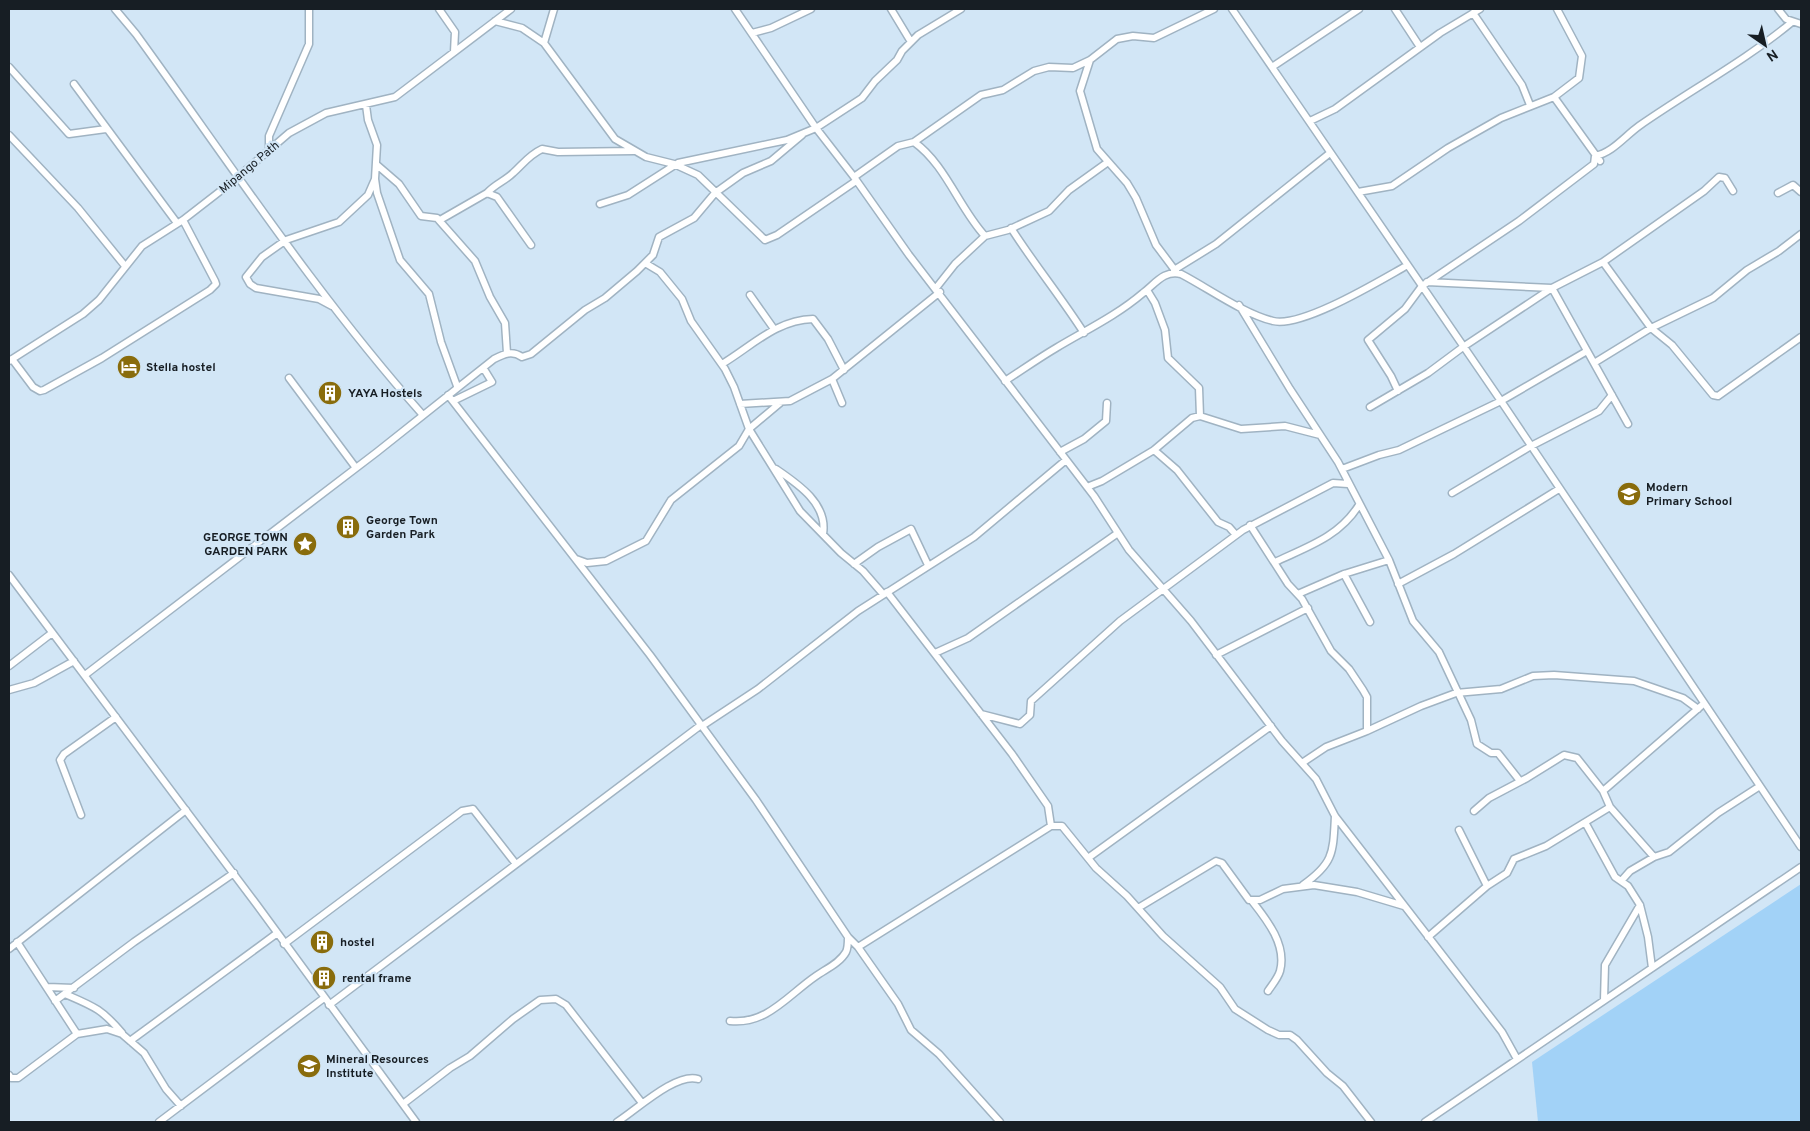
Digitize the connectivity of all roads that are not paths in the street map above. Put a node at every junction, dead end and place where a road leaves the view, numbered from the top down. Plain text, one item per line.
1 (115, 9) edge
2 (309, 9) edge
3 (439, 9) edge
4 (511, 9) edge
5 (554, 9) edge
6 (735, 9) edge
7 (811, 9) edge
8 (891, 9) edge
9 (961, 9) edge
10 (1214, 9) edge
11 (1232, 9) edge
12 (1359, 9) edge
13 (1395, 9) edge
14 (1480, 9) edge
15 (1556, 9) edge
16 (1778, 9) edge
17 (1474, 13) junction
18 (495, 21) junction
19 (1792, 22) junction
20 (1801, 24) edge
21 (752, 33) junction
22 (911, 42) junction
23 (544, 43) junction
24 (1420, 47) junction
25 (454, 52) junction
26 (1090, 60) junction
27 (9, 67) edge
28 (1272, 67) junction
29 (74, 84) dead end
30 (1554, 97) junction
31 (366, 105) junction
32 (1530, 105) junction
33 (1310, 121) junction
34 (816, 128) junction
35 (106, 129) junction
36 (9, 134) edge
37 (802, 135) junction
38 (914, 142) junction
39 (269, 150) junction
40 (635, 151) junction
41 (1330, 153) junction
42 (1597, 158) junction
43 (1108, 162) junction
44 (674, 164) junction
45 (377, 165) junction
46 (239, 177) junction
47 (855, 179) junction
48 (376, 180) junction
49 (1733, 191) dead end
50 (1358, 192) junction
51 (1801, 192) edge
52 (487, 193) junction
53 (715, 193) junction
54 (1778, 193) dead end
55 (600, 204) dead end
56 (440, 220) junction
57 (180, 222) junction
58 (1011, 228) junction
59 (1801, 234) edge
60 (985, 236) junction
61 (286, 240) junction
62 (531, 245) dead end
63 (646, 262) junction
64 (1604, 262) junction
65 (125, 266) junction
66 (1406, 266) junction
67 (1176, 271) junction
68 (1424, 284) junction
69 (1552, 288) junction
70 (938, 290) junction
71 (1147, 290) junction
72 (750, 295) dead end
73 (1238, 305) junction
74 (337, 310) junction
75 (1651, 328) junction
76 (774, 329) junction
77 (1084, 333) junction
78 (1801, 337) edge
79 (1463, 347) junction
80 (1587, 351) junction
81 (507, 353) junction
82 (10, 360) edge
83 (1594, 363) junction
84 (722, 364) junction
85 (484, 370) junction
86 (844, 370) junction
87 (289, 378) dead end
88 (832, 379) junction
89 (1005, 381) junction
90 (457, 386) junction
91 (1398, 391) junction
92 (448, 395) junction
93 (1612, 396) junction
94 (453, 402) junction
95 (842, 402) dead end
96 (1501, 402) junction
97 (780, 403) junction
98 (1107, 403) dead end
99 (740, 404) junction
100 (1370, 407) dead end
101 (422, 414) junction
102 (1200, 416) junction
103 (1628, 424) dead end
104 (749, 429) junction
105 (1320, 435) junction
106 (1531, 446) junction
107 (1154, 450) junction
108 (1060, 452) junction
109 (1066, 460) junction
110 (773, 467) junction
111 (356, 468) junction
112 (1342, 469) junction
113 (1348, 484) junction
114 (1087, 487) junction
115 (1559, 489) junction
116 (1452, 493) dead end
117 (1360, 505) junction
118 (824, 516) junction
119 (813, 525) junction
120 (1250, 525) junction
121 (1118, 533) junction
122 (823, 534) junction
123 (1236, 535) junction
124 (574, 558) junction
125 (1389, 560) junction
126 (1274, 562) junction
127 (854, 564) junction
128 (928, 565) junction
129 (1344, 574) junction
130 (9, 575) edge
131 (1398, 584) junction
132 (1164, 588) junction
133 (885, 593) junction
134 (1298, 594) junction
135 (1308, 608) junction
136 (1370, 622) dead end
137 (52, 633) junction
138 (935, 653) junction
139 (1216, 655) junction
140 (74, 661) junction
141 (9, 666) edge
142 (85, 675) junction
143 (9, 690) edge
144 (1456, 693) junction
145 (1706, 703) junction
146 (1698, 709) junction
147 (980, 714) junction
148 (116, 717) junction
149 (702, 726) junction
150 (1271, 726) junction
151 (1367, 732) junction
152 (1302, 763) junction
153 (1520, 781) junction
154 (1760, 786) junction
155 (1603, 791) junction
156 (1610, 807) junction
157 (186, 810) junction
158 (1474, 811) dead end
159 (82, 815) dead end
160 (1335, 816) junction
161 (1586, 824) junction
162 (1051, 826) junction
163 (1459, 830) dead end
164 (1801, 848) edge
165 (1654, 857) junction
166 (1088, 858) junction
167 (516, 864) junction
168 (1801, 867) edge
169 (234, 873) junction
170 (1622, 880) junction
171 (1303, 886) junction
172 (1487, 886) junction
173 (1252, 901) junction
174 (1640, 905) junction
175 (1405, 906) junction
176 (1138, 908) junction
177 (276, 934) junction
178 (848, 937) junction
179 (1428, 937) junction
180 (14, 942) edge
181 (284, 944) junction
182 (858, 947) junction
183 (9, 949) edge
184 (1652, 968) junction
185 (48, 987) junction
186 (74, 988) junction
187 (1268, 991) dead end
188 (65, 994) junction
189 (324, 998) junction
190 (1604, 1000) junction
191 (56, 1001) junction
192 (329, 1005) junction
193 (730, 1021) dead end
194 (77, 1034) junction
195 (122, 1034) junction
196 (130, 1041) junction
197 (1517, 1059) junction
198 (9, 1075) edge
199 (698, 1079) dead end
200 (642, 1103) junction
201 (403, 1104) junction
202 (181, 1106) junction
203 (158, 1122) edge
204 (416, 1122) edge
205 (619, 1122) edge
206 (1000, 1122) edge
207 (1371, 1122) edge
208 (1425, 1122) edge

1 - 46 street
2 - 39 street
3 - 25 street
4 - 18 street, Mipango Path
5 - 23 street
6 - 21 street
7 - 21 street
8 - 22 street
9 - 22 street
10 - 26 street
11 - 28 street
12 - 28 street
13 - 24 street
14 - 17 street
15 - 30 street
16 - 19 street
17 - 24 street
17 - 32 street
18 - 23 street
18 - 25 street, Mipango Path
19 - 20 street
19 - 42 street
21 - 34 street
22 - 34 street
23 - 40 street
24 - 33 street
25 - 31 street, Mipango Path
26 - 38 street
26 - 43 street
27 - 35 street
28 - 33 street
29 - 35 street
30 - 32 street
30 - 42 street
31 - 39 street, Mipango Path
31 - 45 street
32 - 50 street
33 - 41 street
34 - 37 street
34 - 47 street
35 - 57 street
36 - 65 street
37 - 44 street
37 - 53 street
38 - 47 street
38 - 60 street
39 - 46 street, Mipango Path
40 - 44 street
40 - 52 street
41 - 50 street
41 - 67 street
42 - 68 street
43 - 58 street
43 - 67 street
44 - 53 street
44 - 55 street
45 - 48 street
45 - 56 street
46 - 57 street, Mipango Path
46 - 61 street
47 - 53 street
47 - 70 street
48 - 61 street
48 - 90 street
49 - 64 street
50 - 66 street
51 - 54 street
52 - 56 street
52 - 62 street
53 - 63 street
56 - 81 street
57 - 65 street, Mipango Path
57 - 82 street
58 - 60 street
58 - 77 street
59 - 75 street
60 - 70 street
61 - 74 street
61 - 74 street
63 - 81 street
63 - 84 street
64 - 69 street
64 - 75 street
65 - 82 street, Mipango Path
66 - 68 street
66 - 73 street
67 - 71 street
67 - 73 street
68 - 69 street
68 - 79 street
68 - 91 street
69 - 79 street
69 - 80 street
70 - 86 street
70 - 89 street
71 - 77 street
71 - 102 street
72 - 76 street
73 - 105 street
74 - 101 street
75 - 78 street
75 - 83 street
76 - 84 street
76 - 86 street
77 - 89 street
79 - 91 street
79 - 96 street
80 - 83 street
80 - 96 street
81 - 85 street
83 - 93 street
84 - 99 street
85 - 90 street
85 - 94 street
86 - 88 street
87 - 111 street
88 - 95 street
88 - 97 street
89 - 108 street
90 - 92 street
91 - 100 street
92 - 94 street
92 - 101 street
93 - 103 street
93 - 106 street
94 - 124 street
96 - 106 street
96 - 112 street
97 - 99 street
97 - 104 street
98 - 108 street
99 - 104 street
101 - 111 street
102 - 105 street
102 - 107 street
104 - 110 street
104 - 124 street
105 - 112 street
106 - 115 street
106 - 116 street
107 - 114 street
107 - 123 street
108 - 109 street
109 - 114 street
109 - 128 street
110 - 118 street
110 - 119 street
111 - 142 street
112 - 113 street
113 - 117 street
113 - 120 street
114 - 121 street
115 - 131 street
115 - 145 street
117 - 125 street
117 - 126 street
118 - 119 street
118 - 122 street
119 - 122 street
120 - 123 street
120 - 126 street
121 - 132 street
121 - 138 street
122 - 127 street
123 - 132 street
124 - 149 street
125 - 129 street
125 - 131 street
126 - 134 street
127 - 128 street
127 - 133 street
128 - 133 street
129 - 134 street
129 - 136 street
130 - 137 street
131 - 144 street
132 - 139 street
132 - 147 street
133 - 138 street
133 - 149 street
134 - 135 street
135 - 139 street
135 - 151 street
137 - 140 street
137 - 141 street
138 - 147 street
139 - 150 street
140 - 142 street
140 - 143 street
142 - 148 street
144 - 146 street
144 - 151 street
144 - 153 street
145 - 146 street
145 - 154 street
146 - 155 street
147 - 162 street
148 - 157 street
148 - 159 street
149 - 167 street
149 - 178 street
150 - 152 street
150 - 166 street
151 - 152 street
152 - 160 street
153 - 155 street
153 - 158 street
154 - 164 street
154 - 165 street
155 - 156 street
156 - 161 street
156 - 165 street
157 - 169 street
157 - 180 street
160 - 171 street
160 - 175 street
161 - 170 street
161 - 172 street
162 - 166 street
162 - 182 street
163 - 172 street
165 - 170 street
166 - 176 street
167 - 181 street
167 - 192 street
168 - 184 street
169 - 177 street
169 - 186 street
170 - 174 street
171 - 173 street
171 - 175 street
172 - 179 street
173 - 176 street
173 - 187 street
174 - 184 street
174 - 190 street
175 - 179 street
176 - 207 street
177 - 181 street
177 - 196 street
178 - 182 street
178 - 193 street
179 - 197 street
180 - 183 street
180 - 185 street
181 - 189 street
182 - 206 street
184 - 190 street
185 - 186 street
185 - 191 street
186 - 188 street
188 - 191 street
188 - 195 street
189 - 192 street
189 - 202 street
190 - 197 street
191 - 194 street
192 - 201 street
194 - 195 street
194 - 198 street
195 - 196 street
196 - 202 street
197 - 208 street
199 - 200 street
200 - 201 street
200 - 205 street
201 - 204 street
202 - 203 street

